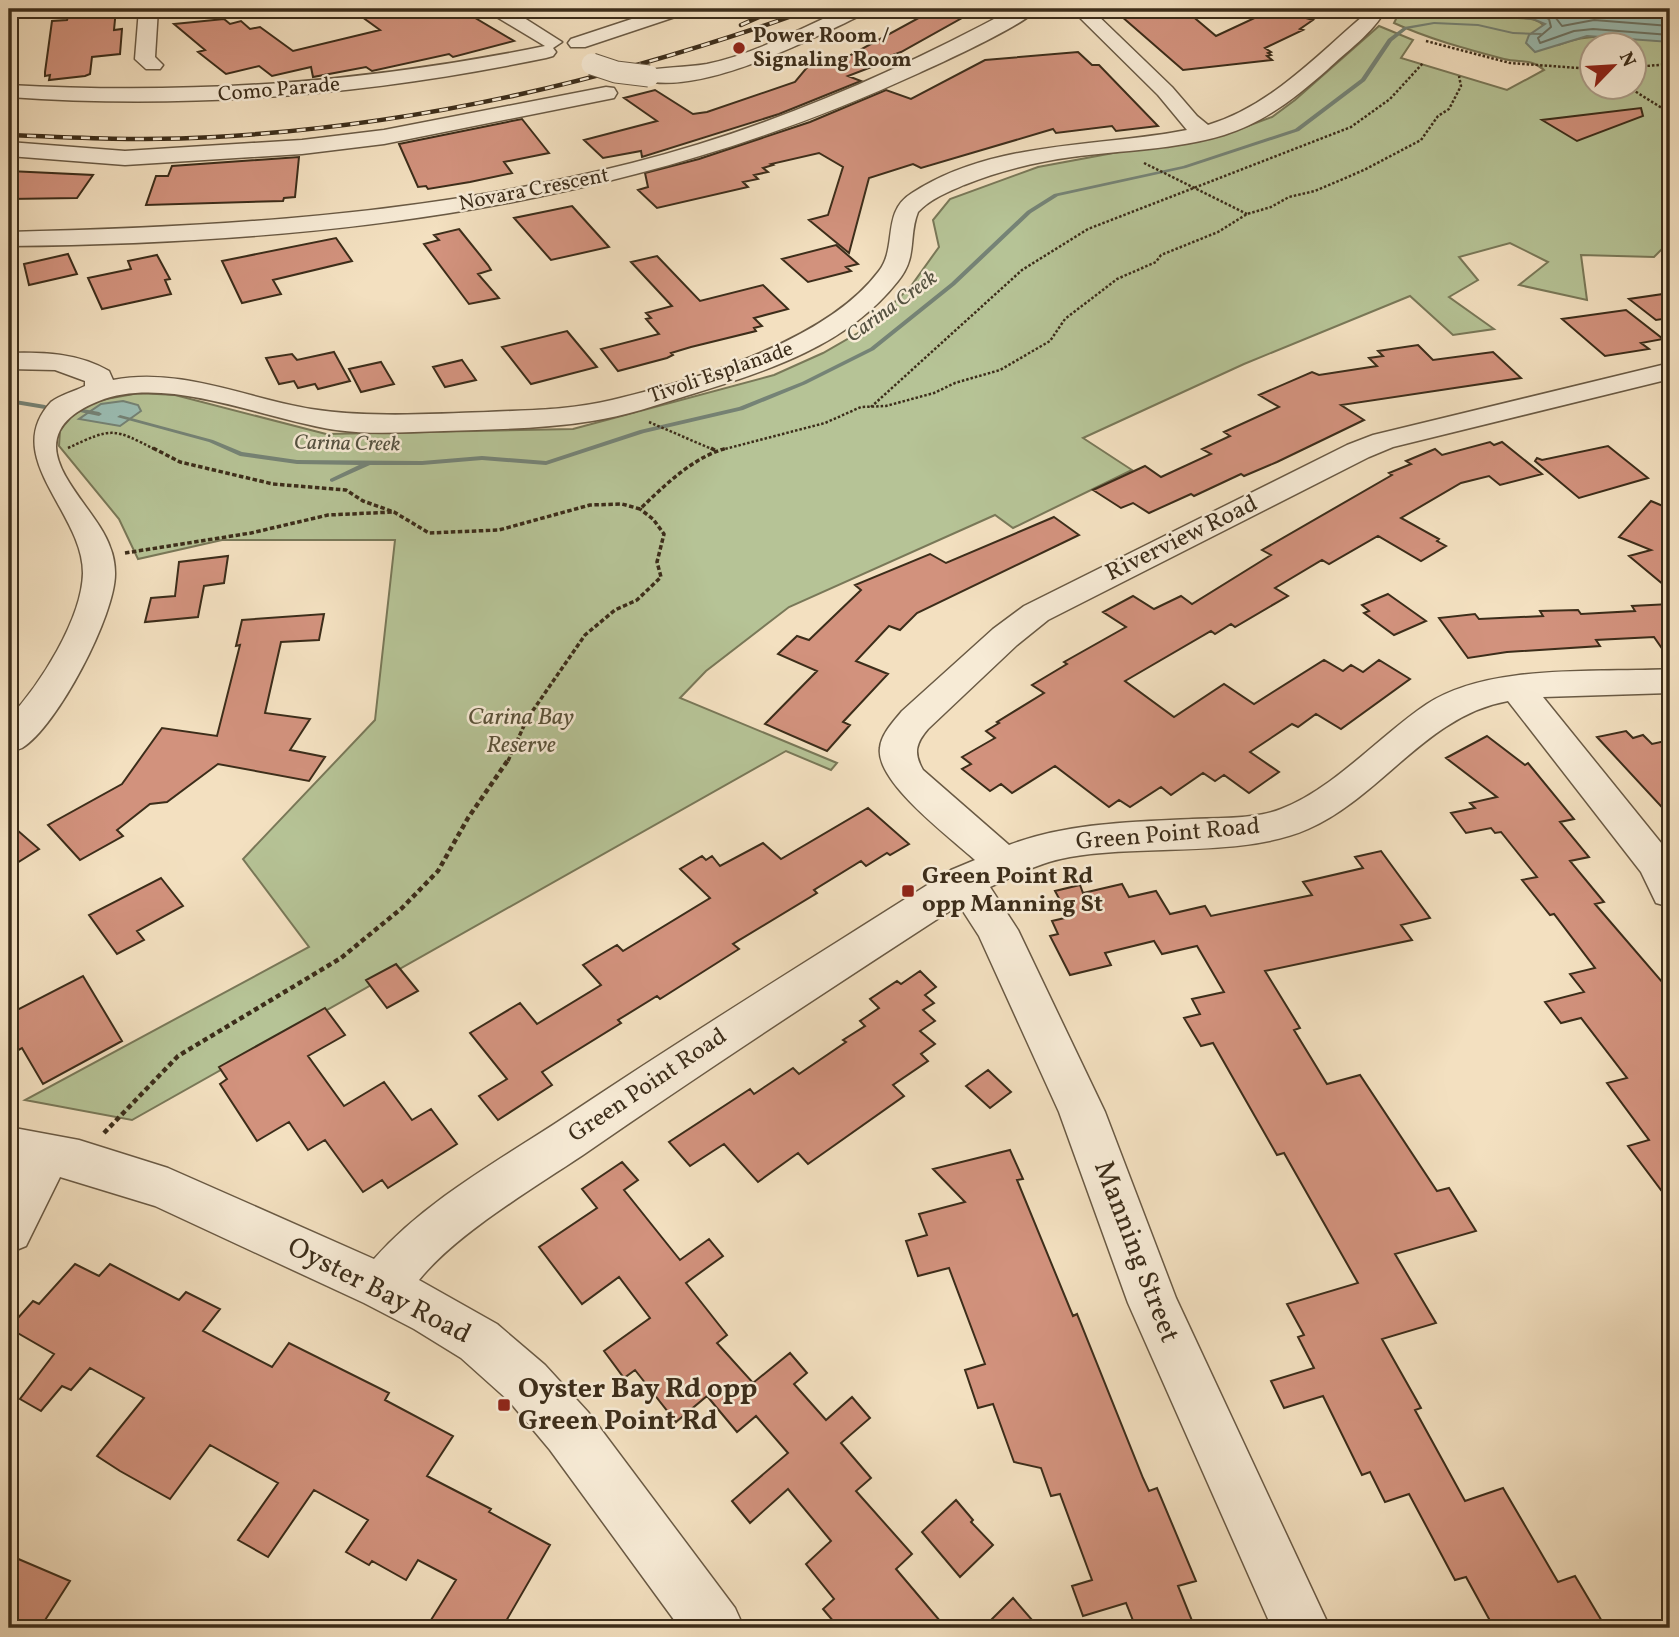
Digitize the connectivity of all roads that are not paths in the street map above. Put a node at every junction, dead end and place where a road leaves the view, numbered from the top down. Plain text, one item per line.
1 (148, 9) edge
2 (497, 9) edge
3 (680, 9) edge
4 (859, 9) edge
5 (1022, 9) edge
6 (1080, 9) edge
7 (1373, 14) edge
8 (650, 20) junction
9 (676, 30) dead end
10 (549, 47) junction
11 (575, 48) junction
12 (153, 65) dead end
13 (9, 91) edge
14 (606, 93) dead end
15 (1204, 133) junction
16 (9, 149) edge
17 (9, 239) edge
18 (9, 361) edge
19 (1670, 371) edge
20 (99, 392) junction
21 (1670, 681) edge
22 (1516, 687) junction
23 (9, 739) edge
24 (985, 872) junction
25 (1670, 892) edge
26 (45, 1154) edge
27 (9, 1231) edge
28 (382, 1287) junction
29 (715, 1628) edge
30 (1300, 1628) edge

1 - 12 street
2 - 10 street
3 - 8 street
4 - 11 street, bridge
5 - 17 street, Novara Crescent
6 - 15 street
7 - 15 street, Tivoli Esplanade
8 - 9 street
8 - 11 street
10 - 11 street, Como Parade
10 - 13 street, Como Parade
14 - 16 street
15 - 20 street, Tivoli Esplanade
18 - 20 street
19 - 24 street, Riverview Road
20 - 23 street
21 - 22 street, Green Point Road
22 - 24 street, Green Point Road
22 - 25 street
24 - 28 street, Green Point Road
24 - 30 street, Manning Street
26 - 27 street
26 - 28 street, Oyster Bay Road
28 - 29 street, Oyster Bay Road

